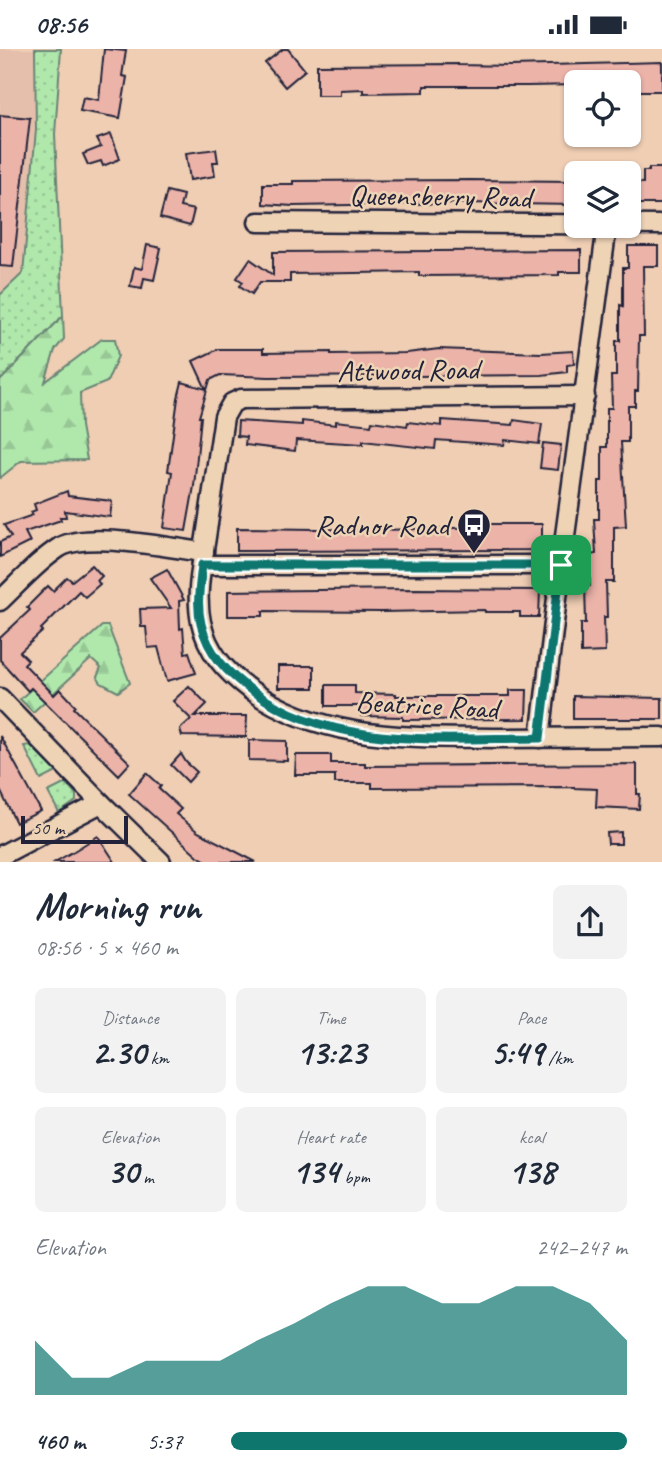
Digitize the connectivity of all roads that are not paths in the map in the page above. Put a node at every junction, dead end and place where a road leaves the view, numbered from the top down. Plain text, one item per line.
1 (258, 222) dead end
2 (641, 225) edge
3 (662, 225) edge
4 (564, 226) edge
5 (605, 238) edge
6 (585, 396) junction
7 (203, 559) junction
8 (561, 565) junction
9 (0, 601) edge
10 (0, 698) edge
11 (662, 737) edge
12 (540, 738) junction
13 (101, 803) junction
14 (0, 856) edge
15 (161, 862) edge

1 - 4 street, Queensberry Road
2 - 3 street, Queensberry Road
5 - 6 street
6 - 7 street, Attwood Road
6 - 8 street
7 - 8 street
7 - 9 street
7 - 12 street, Beatrice Road
8 - 12 street
10 - 13 street
11 - 12 street, Beatrice Road
13 - 14 street
13 - 15 street

